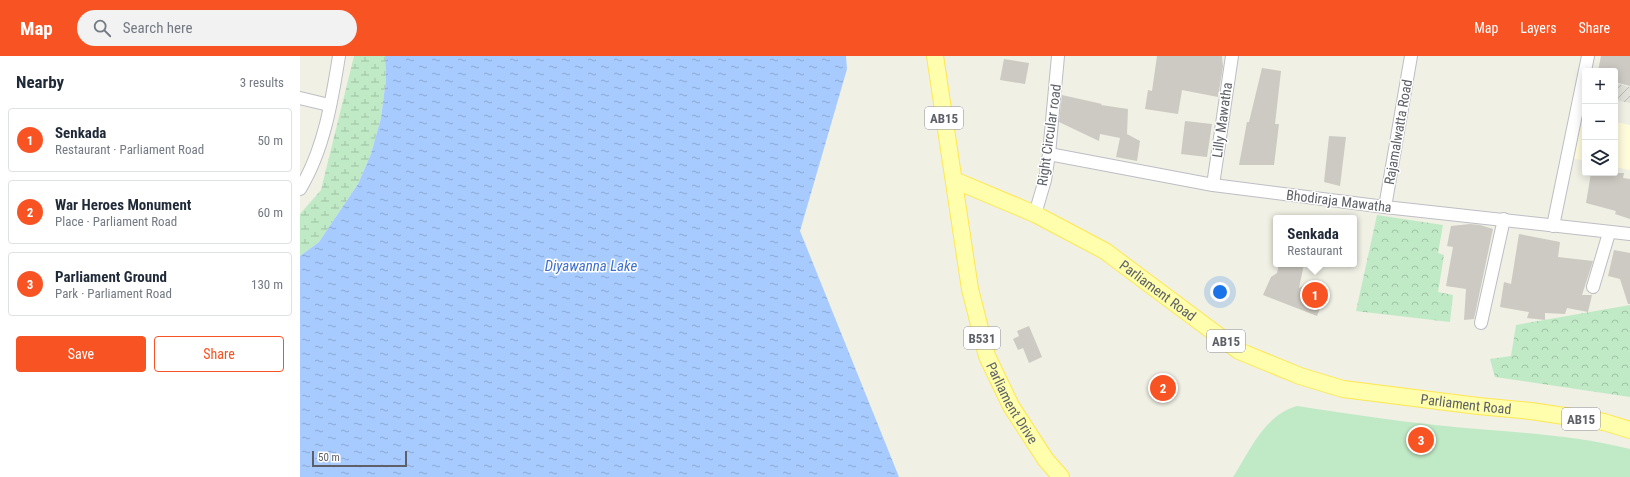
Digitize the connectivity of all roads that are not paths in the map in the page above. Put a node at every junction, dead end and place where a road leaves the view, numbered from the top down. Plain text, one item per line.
1 (339, 56) edge
2 (935, 56) edge
3 (1058, 56) edge
4 (1232, 56) edge
5 (1411, 56) edge
6 (1588, 56) edge
7 (300, 98) edge
8 (329, 105) junction
9 (1049, 154) junction
10 (954, 180) junction
11 (1213, 185) junction
12 (300, 188) edge
13 (1385, 207) junction
14 (1035, 214) junction
15 (1504, 220) junction
16 (1553, 226) junction
17 (1609, 233) junction
18 (1630, 234) edge
19 (1594, 287) dead end
20 (1481, 323) dead end
21 (1630, 430) edge
22 (1061, 477) edge

1 - 8 street
2 - 10 main road, AB15
3 - 9 street, Right Circular road
4 - 11 street, Lilly Mawatha
5 - 13 street, Rajamalwatta Road
6 - 16 street
7 - 8 street
8 - 12 street
9 - 11 street, Bhodiraja Mawatha
9 - 14 street, Right Circular road
10 - 14 main road, Parliament Road / AB15
10 - 22 main road, Parliament Drive / B531
11 - 13 street, Bhodiraja Mawatha
13 - 15 street, Bhodiraja Mawatha
14 - 21 main road, Parliament Road / AB15
15 - 16 street, Bhodiraja Mawatha
15 - 20 street
16 - 17 street, Bhodiraja Mawatha
17 - 18 street, Bhodiraja Mawatha
17 - 19 street

